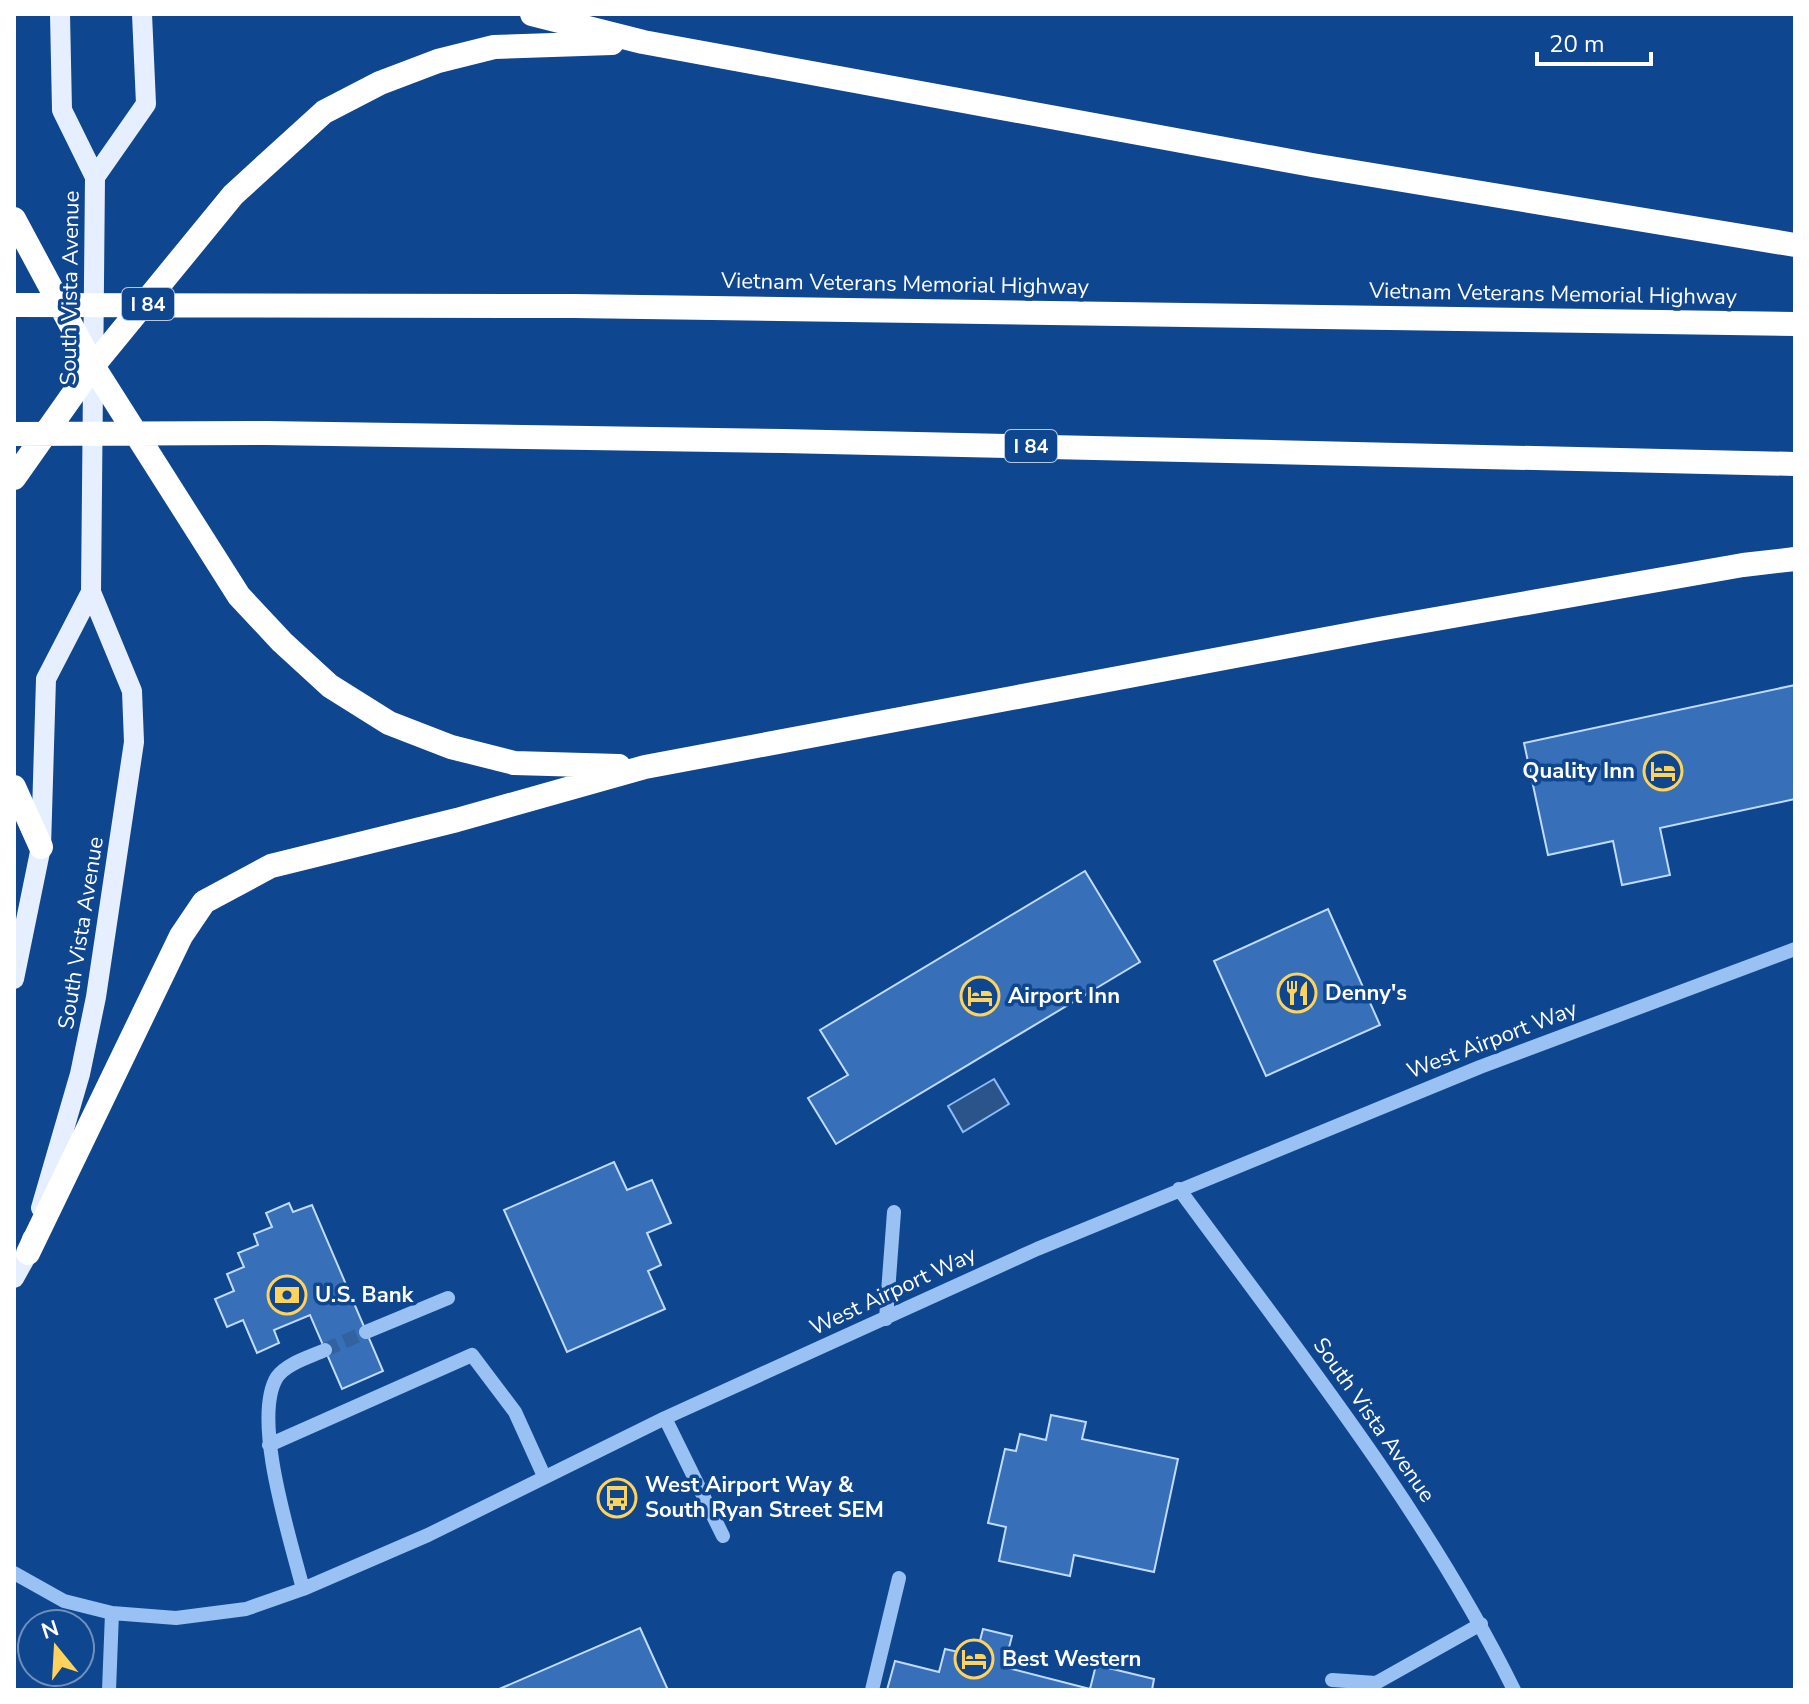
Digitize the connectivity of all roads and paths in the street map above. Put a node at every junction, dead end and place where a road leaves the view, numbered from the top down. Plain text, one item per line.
1 (60, 14) edge
2 (142, 14) edge
3 (532, 14) edge
4 (643, 42) junction
5 (95, 177) junction
6 (14, 219) edge
7 (1795, 245) edge
8 (14, 305) edge
9 (1795, 324) edge
10 (93, 366) junction
11 (14, 434) edge
12 (1795, 464) edge
13 (14, 478) edge
14 (1795, 559) edge
15 (91, 592) junction
16 (645, 767) junction
17 (14, 787) edge
18 (41, 847) junction
19 (1795, 949) edge
20 (14, 979) edge
21 (1179, 1189) junction
22 (894, 1212) dead end
23 (28, 1253) junction
24 (14, 1278) edge
25 (448, 1298) dead end
26 (886, 1319) junction
27 (366, 1332) tunnel mouth
28 (325, 1350) tunnel mouth
29 (665, 1418) junction
30 (269, 1445) junction
31 (544, 1476) junction
32 (723, 1536) dead end
33 (14, 1573) edge
34 (899, 1578) dead end
35 (303, 1589) junction
36 (112, 1613) junction
37 (1481, 1624) junction
38 (1332, 1680) dead end
39 (109, 1690) edge
40 (872, 1690) edge
41 (1514, 1690) edge

1 - 5 main road, South Vista Avenue
2 - 5 main road, South Vista Avenue
3 - 4 highway
4 - 7 highway
4 - 10 highway
5 - 10 main road, South Vista Avenue
6 - 10 highway
8 - 9 highway, Vietnam Veterans Memorial Highway / I 84
10 - 13 highway
10 - 15 main road, South Vista Avenue
10 - 16 highway
11 - 12 highway, I 84
14 - 16 highway
15 - 18 main road, South Vista Avenue
15 - 23 main road, South Vista Avenue
16 - 23 highway
17 - 18 highway
18 - 20 main road, South Vista Avenue
19 - 21 street, West Airport Way
21 - 26 street, West Airport Way
21 - 37 street, South Vista Avenue
22 - 26 street
23 - 24 main road, South Vista Avenue
25 - 27 street
26 - 29 street, West Airport Way
28 - 30 street
29 - 31 street, West Airport Way
29 - 32 street
30 - 31 street
30 - 35 street
31 - 35 street, West Airport Way
33 - 36 street, West Airport Way
34 - 40 street
35 - 36 street, West Airport Way
36 - 39 street
37 - 38 street
37 - 41 street, South Vista Avenue

